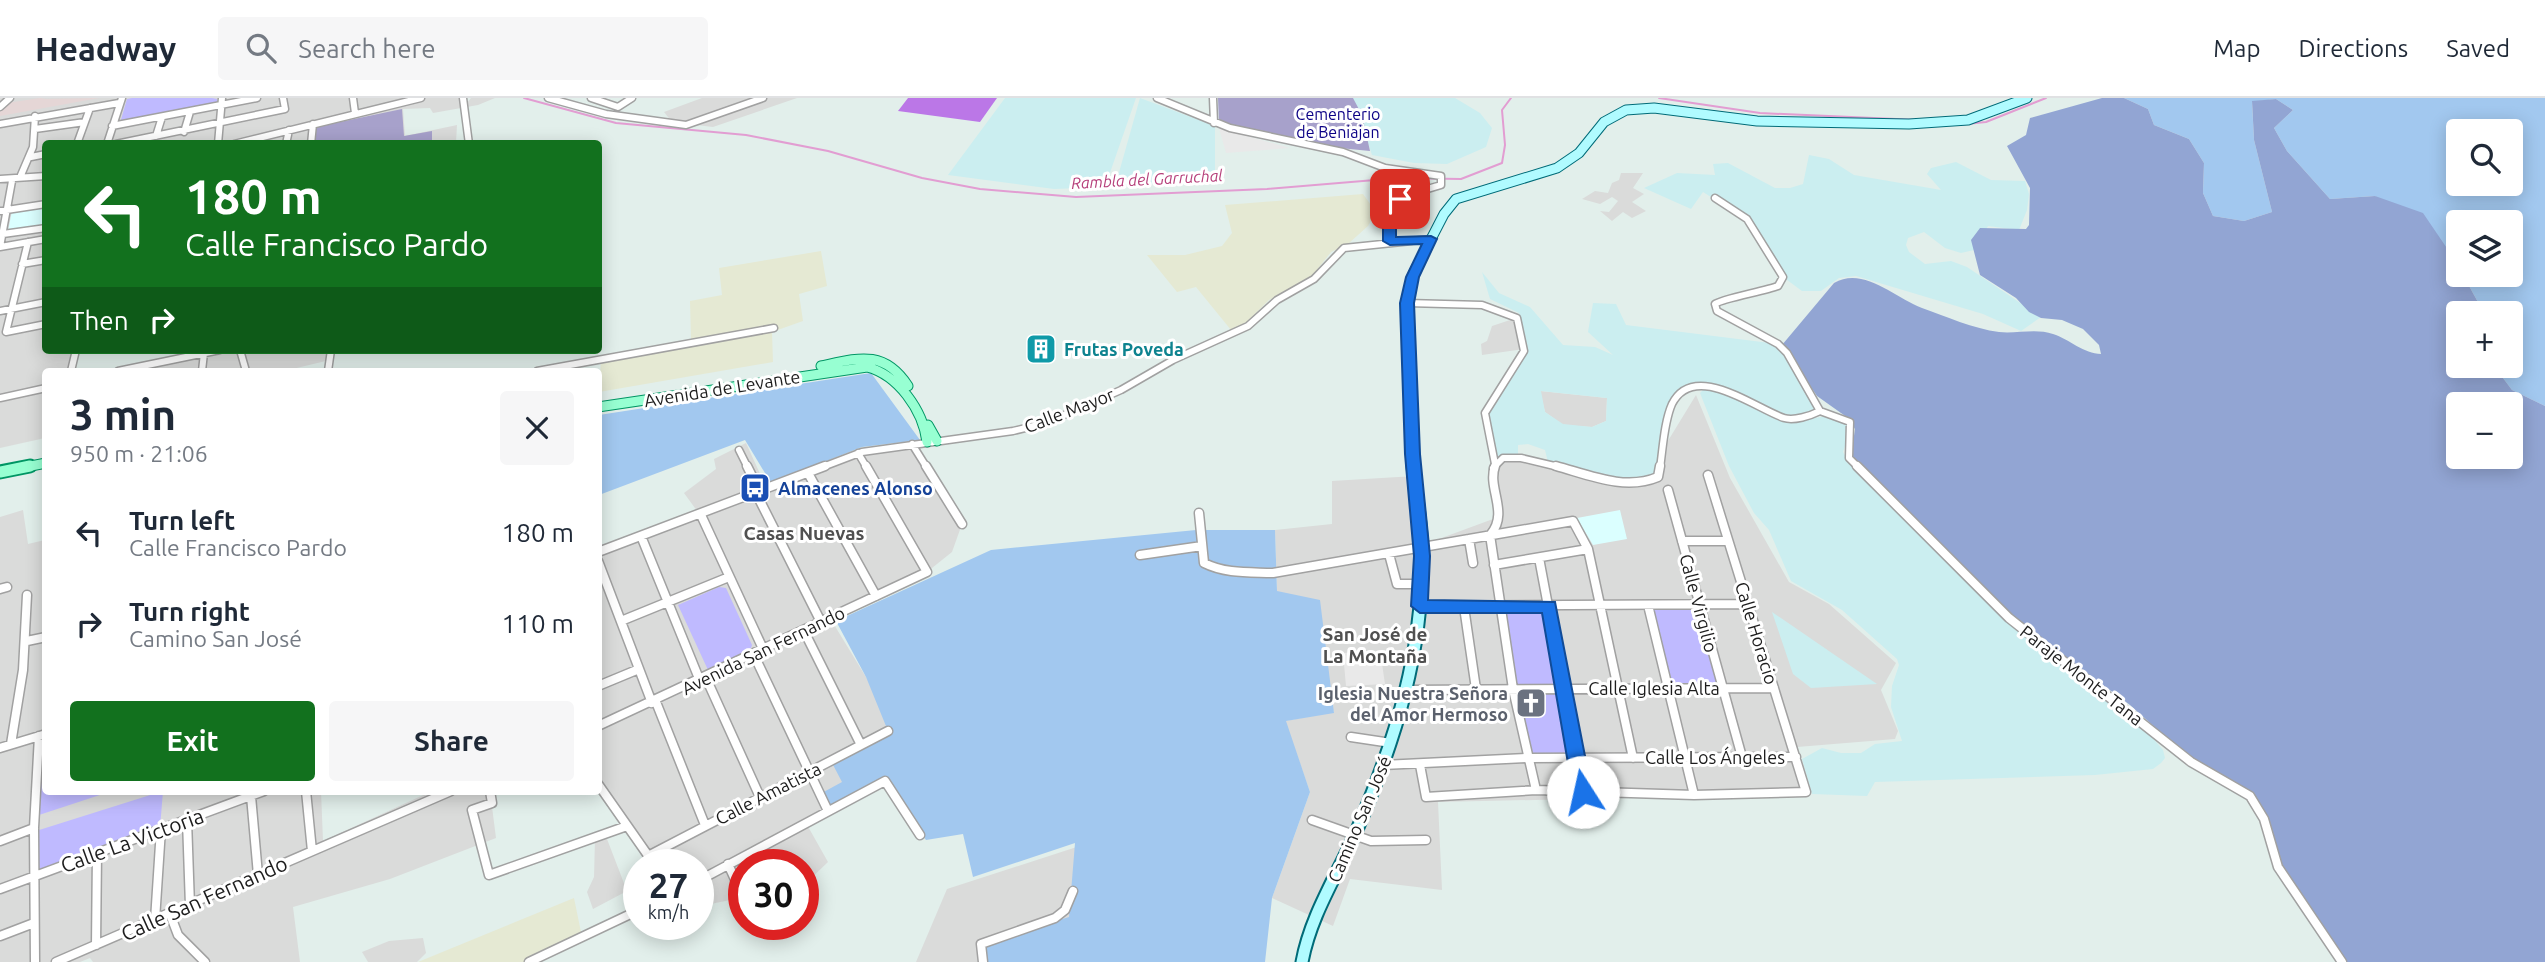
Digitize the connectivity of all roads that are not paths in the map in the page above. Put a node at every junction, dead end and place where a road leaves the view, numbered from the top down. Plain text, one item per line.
1 (10, 98) edge
2 (222, 98) edge
3 (256, 98) edge
4 (282, 98) edge
5 (353, 98) edge
6 (421, 98) edge
7 (463, 98) edge
8 (548, 98) edge
9 (591, 98) edge
10 (632, 98) edge
11 (762, 98) edge
12 (1157, 98) edge
13 (1213, 98) edge
14 (2027, 98) edge
15 (121, 100) edge
16 (77, 102) dead end
17 (0, 107) edge
18 (222, 107) junction
19 (90, 108) junction
20 (73, 110) junction
21 (190, 112) junction
22 (355, 113) junction
23 (35, 116) junction
24 (258, 116) junction
25 (163, 117) junction
26 (85, 122) junction
27 (1214, 123) junction
28 (0, 124) edge
29 (219, 124) junction
30 (313, 124) junction
31 (112, 126) junction
32 (35, 129) junction
33 (289, 130) junction
34 (184, 131) junction
35 (156, 136) junction
36 (78, 140) edge
37 (108, 140) edge
38 (136, 140) edge
39 (218, 140) edge
40 (250, 140) edge
41 (287, 140) edge
42 (311, 140) edge
43 (468, 140) edge
44 (42, 156) edge
45 (31, 157) junction
46 (21, 175) dead end
47 (42, 176) edge
48 (0, 179) edge
49 (12, 181) dead end
50 (1715, 198) dead end
51 (42, 205) edge
52 (4, 210) edge
53 (42, 229) edge
54 (3, 234) junction
55 (1431, 239) junction
56 (42, 240) edge
57 (1390, 241) junction
58 (28, 242) junction
59 (0, 247) edge
60 (42, 261) edge
61 (22, 264) junction
62 (42, 303) edge
63 (1407, 303) junction
64 (10, 309) junction
65 (0, 311) edge
66 (42, 325) edge
67 (774, 328) dead end
68 (199, 354) edge
69 (153, 363) junction
70 (815, 367) junction
71 (131, 368) edge
72 (152, 368) edge
73 (554, 368) edge
74 (845, 369) junction
75 (42, 389) edge
76 (0, 398) edge
77 (602, 400) edge
78 (602, 406) edge
79 (1820, 411) junction
80 (932, 442) junction
81 (912, 444) junction
82 (739, 450) dead end
83 (858, 453) junction
84 (42, 464) edge
85 (1495, 464) junction
86 (42, 470) edge
87 (0, 472) edge
88 (808, 473) junction
89 (1708, 475) dead end
90 (0, 479) edge
91 (1668, 490) dead end
92 (758, 492) junction
93 (1199, 513) dead end
94 (701, 515) junction
95 (962, 524) dead end
96 (1490, 535) junction
97 (641, 536) junction
98 (1469, 539) junction
99 (1682, 541) junction
100 (1728, 541) junction
101 (1202, 546) junction
102 (1422, 549) junction
103 (1588, 549) junction
104 (602, 551) edge
105 (1389, 554) junction
106 (1140, 555) dead end
107 (1539, 558) junction
108 (1473, 563) dead end
109 (1494, 565) junction
110 (729, 577) junction
111 (1421, 584) junction
112 (603, 587) edge
113 (27, 595) dead end
114 (876, 596) junction
115 (668, 601) junction
116 (1748, 604) junction
117 (1699, 605) junction
118 (1420, 606) junction
119 (1549, 606) junction
120 (1600, 606) junction
121 (1648, 606) junction
122 (1464, 607) junction
123 (1500, 607) junction
124 (621, 621) junction
125 (821, 622) junction
126 (804, 631) junction
127 (42, 638) edge
128 (27, 641) junction
129 (764, 650) junction
130 (754, 655) junction
131 (639, 669) junction
132 (703, 679) junction
133 (602, 684) edge
134 (1668, 688) junction
135 (1722, 688) junction
136 (1774, 688) junction
137 (1476, 689) junction
138 (1513, 689) junction
139 (1564, 689) junction
140 (1618, 689) junction
141 (1408, 690) junction
142 (654, 702) junction
143 (602, 724) edge
144 (888, 732) dead end
145 (42, 735) edge
146 (1351, 737) dead end
147 (1391, 743) junction
148 (11, 744) junction
149 (861, 746) junction
150 (0, 748) edge
151 (1685, 757) junction
152 (1742, 757) junction
153 (1796, 757) junction
154 (1527, 758) junction
155 (1577, 758) junction
156 (1633, 758) junction
157 (1383, 765) junction
158 (1420, 765) junction
159 (809, 772) junction
160 (602, 790) edge
161 (1536, 790) junction
162 (1583, 792) junction
163 (306, 795) edge
164 (442, 795) edge
165 (490, 795) edge
166 (1694, 795) junction
167 (251, 796) joint
168 (760, 797) junction
169 (828, 811) junction
170 (187, 820) junction
171 (1312, 820) dead end
172 (705, 825) junction
173 (627, 826) junction
174 (34, 828) junction
175 (161, 829) junction
176 (920, 835) dead end
177 (1355, 836) junction
178 (1426, 840) dead end
179 (0, 841) edge
180 (643, 849) edge
181 (661, 849) edge
182 (757, 849) edge
183 (312, 851) junction
184 (97, 853) junction
185 (258, 875) junction
186 (34, 877) junction
187 (0, 889) edge
188 (1073, 891) dead end
189 (190, 906) junction
190 (170, 914) junction
191 (623, 918) edge
192 (155, 920) junction
193 (34, 923) junction
194 (0, 936) edge
195 (96, 945) junction
196 (2338, 960) edge
197 (35, 962) edge
198 (56, 962) edge
199 (205, 962) edge
200 (529, 962) edge
201 (984, 962) edge
202 (1302, 962) edge

1 - 17 street
2 - 18 street
3 - 18 street
3 - 24 street
4 - 24 street
5 - 22 street
6 - 22 street
7 - 43 street
8 - 11 street
9 - 10 street
12 - 27 street
13 - 27 street
14 - 55 main road, Camino San José
15 - 19 street
15 - 31 street
16 - 20 street
18 - 21 street
18 - 29 street
19 - 20 street
19 - 26 street
20 - 23 street
21 - 25 street
21 - 34 street
22 - 30 street
23 - 28 street
23 - 32 street
24 - 29 street
25 - 31 street
25 - 35 street
26 - 32 street
26 - 36 street
27 - 57 street
29 - 34 street
29 - 39 street
30 - 33 street
30 - 42 street
31 - 37 street
32 - 45 street
33 - 40 street
33 - 41 street
34 - 35 street
35 - 38 street
44 - 45 street
45 - 46 street
47 - 48 street
49 - 52 street
50 - 79 street
51 - 52 street
52 - 54 street
53 - 54 street
54 - 59 street
55 - 57 street, Calle Mayor
55 - 63 main road, Camino San José
56 - 58 street
57 - 80 street, Calle Mayor
58 - 59 street
58 - 61 street
60 - 61 street
61 - 64 street
62 - 64 street
63 - 85 street
63 - 102 main road, Camino San José
64 - 65 street
64 - 66 street
67 - 73 street
68 - 69 street
69 - 71 street
69 - 72 street
70 - 74 main road, Avenida de Levante
70 - 77 main road, Avenida de Levante
70 - 80 main road, Avenida de Levante
74 - 78 main road, Avenida de Levante
74 - 80 main road, Avenida de Levante
75 - 76 street
79 - 85 street
79 - 196 street, Paraje Monte Tana
80 - 81 street, Calle Mayor
81 - 83 street, Calle Mayor
81 - 95 street
82 - 92 street
83 - 88 street, Calle Mayor
83 - 114 street, Avenida San Fernando
84 - 87 main road
85 - 96 street
86 - 90 main road
88 - 92 street, Calle Mayor
88 - 114 street
89 - 100 street, Calle Horacio
91 - 99 street, Calle Virgilio
92 - 94 street, Calle Mayor
92 - 125 street
93 - 101 street
94 - 97 street, Calle Mayor
94 - 110 street
96 - 98 street
96 - 103 street
96 - 109 street
97 - 104 street, Calle Mayor
97 - 115 street
98 - 102 street
98 - 108 street
99 - 100 street
99 - 117 street, Calle Virgilio
100 - 116 street, Calle Horacio
101 - 105 street
101 - 106 street
102 - 105 street
102 - 111 main road, Camino San José
103 - 107 street
103 - 120 street
105 - 111 street
107 - 109 street
107 - 119 street
109 - 123 street
110 - 115 street
110 - 129 street
111 - 118 main road, Camino San José
112 - 124 street
113 - 128 street
114 - 125 street, Avenida San Fernando
115 - 124 street
115 - 132 street
116 - 117 street
116 - 136 street, Calle Horacio
117 - 121 street
117 - 135 street, Calle Virgilio
118 - 122 street
118 - 141 main road, Camino San José
119 - 120 street
119 - 123 street
119 - 139 street
120 - 121 street
120 - 140 street
121 - 134 street
122 - 123 street
122 - 137 street
123 - 138 street
124 - 131 street
125 - 126 street, Avenida San Fernando
126 - 129 street, Avenida San Fernando
126 - 149 street
127 - 128 street
128 - 148 street
129 - 130 street, Avenida San Fernando
130 - 132 street, Avenida San Fernando
130 - 159 street
131 - 133 street
131 - 142 street
132 - 142 street, Avenida San Fernando
132 - 168 street
134 - 135 street, Calle Iglesia Alta
134 - 140 street, Calle Iglesia Alta
134 - 151 street
135 - 136 street, Calle Iglesia Alta
135 - 152 street, Calle Virgilio
136 - 153 street, Calle Horacio
137 - 138 street, Calle Iglesia Alta
137 - 141 street, Calle Iglesia Alta
138 - 139 street, Calle Iglesia Alta
138 - 154 street
139 - 140 street, Calle Iglesia Alta
139 - 155 street
140 - 156 street
141 - 147 main road, Camino San José
142 - 143 street, Avenida San Fernando
142 - 172 street
144 - 149 street, Calle Amatista
145 - 148 street
145 - 174 street
146 - 147 street
147 - 157 main road, Camino San José
148 - 150 street
149 - 159 street, Calle Amatista
151 - 152 street, Calle Los Ángeles
151 - 156 street, Calle Los Ángeles
151 - 166 street
152 - 153 street, Calle Los Ángeles
153 - 166 street, Calle Horacio
154 - 155 street, Calle Los Ángeles
154 - 158 street, Calle Los Ángeles
154 - 161 street
155 - 156 street, Calle Los Ángeles
155 - 162 street
157 - 158 street, Calle Los Ángeles
157 - 177 main road, Camino San José
158 - 161 street
159 - 168 street, Calle Amatista
159 - 169 street
160 - 173 street
161 - 162 street
162 - 166 street
163 - 183 street
164 - 183 street
165 - 173 street
167 - 170 street, Calle La Victoria
167 - 185 street
168 - 172 street, Calle Amatista
169 - 176 street
169 - 182 street
170 - 175 street, Calle La Victoria
170 - 189 street
171 - 177 street
172 - 181 street, Calle Amatista
173 - 180 street
174 - 179 street
174 - 186 street
175 - 184 street, Calle La Victoria
175 - 192 street
177 - 178 street
177 - 202 main road, Camino San José
183 - 185 street, Calle San Fernando
184 - 186 street, Calle La Victoria
184 - 195 street
185 - 189 street, Calle San Fernando
186 - 187 street, Calle La Victoria
186 - 193 street
188 - 201 street
189 - 190 street, Calle San Fernando
190 - 192 street, Calle San Fernando
190 - 199 street
191 - 200 street
192 - 195 street, Calle San Fernando
193 - 194 street
193 - 197 street
195 - 198 street, Calle San Fernando

